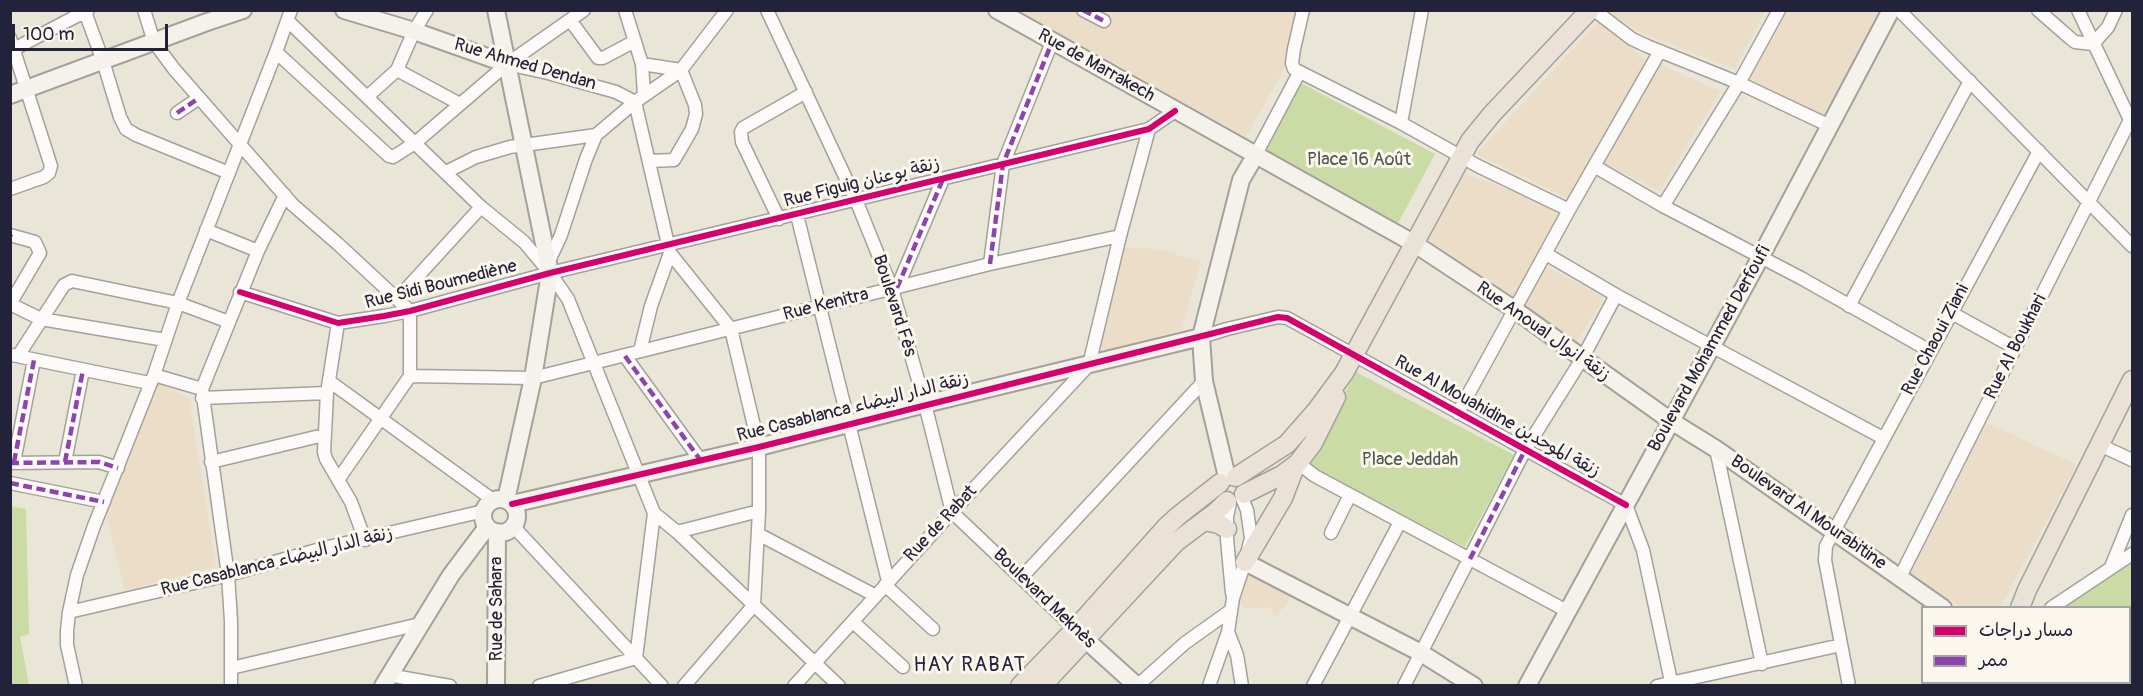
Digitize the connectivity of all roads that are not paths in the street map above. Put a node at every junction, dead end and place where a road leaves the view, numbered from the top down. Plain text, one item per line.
1 (144, 10) edge
2 (243, 10) edge
3 (344, 10) edge
4 (427, 10) edge
5 (496, 10) edge
6 (584, 10) edge
7 (625, 10) edge
8 (727, 10) edge
9 (767, 10) edge
10 (997, 10) edge
11 (1083, 10) edge
12 (1303, 10) edge
13 (1422, 10) edge
14 (1592, 10) edge
15 (1779, 10) edge
16 (1891, 10) edge
17 (1899, 10) edge
18 (2038, 10) edge
19 (2078, 10) edge
20 (2116, 10) edge
21 (86, 11) edge
22 (289, 16) edge
23 (570, 20) junction
24 (1104, 21) dead end
25 (414, 31) junction
26 (634, 41) junction
27 (154, 42) junction
28 (1052, 42) junction
29 (12, 43) edge
30 (2093, 44) junction
31 (1660, 51) junction
32 (276, 52) junction
33 (103, 61) junction
34 (507, 64) junction
35 (642, 64) junction
36 (397, 70) junction
37 (681, 70) junction
38 (1299, 73) junction
39 (1970, 81) junction
40 (1739, 83) junction
41 (28, 89) junction
42 (806, 92) junction
43 (10, 95) edge
44 (368, 97) junction
45 (199, 98) junction
46 (640, 99) junction
47 (460, 104) junction
48 (1175, 111) junction
49 (177, 113) dead end
50 (2132, 120) edge
51 (1401, 123) junction
52 (1830, 126) junction
53 (1149, 129) junction
54 (596, 135) junction
55 (415, 142) junction
56 (240, 145) junction
57 (524, 146) junction
58 (2039, 151) junction
59 (1255, 156) junction
60 (1461, 157) junction
61 (650, 161) junction
62 (1003, 164) junction
63 (1594, 166) junction
64 (446, 172) junction
65 (229, 173) junction
66 (943, 179) junction
67 (10, 189) edge
68 (285, 195) junction
69 (856, 200) junction
70 (2088, 202) junction
71 (1663, 206) junction
72 (481, 207) junction
73 (1569, 210) junction
74 (797, 214) junction
75 (779, 219) junction
76 (206, 230) junction
77 (11, 236) edge
78 (1120, 236) junction
79 (1415, 244) junction
80 (2133, 246) edge
81 (669, 249) junction
82 (258, 251) junction
83 (1546, 254) junction
84 (1760, 258) junction
85 (990, 264) junction
86 (549, 268) junction
87 (895, 289) junction
88 (240, 292) junction
89 (1616, 295) junction
90 (398, 298) junction
91 (178, 303) junction
92 (10, 304) edge
93 (1849, 306) junction
94 (819, 307) junction
95 (1515, 310) junction
96 (410, 311) junction
97 (1950, 312) junction
98 (41, 319) junction
99 (228, 322) junction
100 (338, 323) junction
101 (731, 329) junction
102 (1201, 338) junction
103 (165, 340) junction
104 (1712, 345) junction
105 (2016, 348) junction
106 (640, 351) junction
107 (1930, 351) junction
108 (1353, 354) junction
109 (14, 356) edge
110 (625, 356) junction
111 (1581, 359) junction
112 (34, 360) junction
113 (594, 363) junction
114 (1089, 365) junction
115 (83, 370) junction
116 (1344, 373) junction
117 (410, 376) junction
118 (533, 378) junction
119 (151, 379) junction
120 (2133, 380) edge
121 (1204, 381) junction
122 (328, 387) junction
123 (202, 393) junction
124 (925, 404) junction
125 (1458, 412) junction
126 (382, 417) junction
127 (1671, 421) junction
128 (850, 423) junction
129 (324, 435) junction
130 (1883, 438) junction
131 (2100, 444) junction
132 (759, 447) junction
133 (1716, 449) junction
134 (1526, 450) junction
135 (701, 460) junction
136 (2133, 460) edge
137 (65, 462) junction
138 (211, 462) junction
139 (12, 463) edge
140 (1297, 465) junction
141 (118, 468) junction
142 (640, 475) junction
143 (1228, 479) junction
144 (338, 480) junction
145 (10, 483) edge
146 (1350, 495) junction
147 (1236, 499) junction
148 (104, 502) junction
149 (1626, 505) junction
150 (759, 511) junction
151 (952, 512) junction
152 (654, 513) junction
153 (499, 514) junction
154 (2133, 515) edge
155 (1204, 521) junction
156 (1400, 522) junction
157 (1227, 529) junction
158 (1835, 531) junction
159 (677, 532) junction
160 (1331, 533) dead end
161 (758, 534) junction
162 (365, 540) junction
163 (2133, 554) edge
164 (1470, 559) junction
165 (1245, 562) junction
166 (2111, 567) junction
167 (228, 575) junction
168 (1022, 578) junction
169 (1900, 578) junction
170 (887, 583) junction
171 (876, 596) junction
172 (1233, 598) junction
173 (754, 605) junction
174 (1939, 606) edge
175 (2021, 606) edge
176 (2054, 606) edge
177 (1567, 610) junction
178 (1230, 611) junction
179 (69, 612) junction
180 (1350, 617) junction
181 (853, 622) junction
182 (420, 624) junction
183 (933, 629) dead end
184 (1228, 632) junction
185 (1081, 634) junction
186 (1840, 645) junction
187 (1421, 653) junction
188 (636, 657) junction
189 (815, 664) junction
190 (1762, 664) junction
191 (903, 667) dead end
192 (231, 668) junction
193 (386, 680) edge
194 (1672, 684) edge
195 (76, 686) edge
196 (231, 686) edge
197 (450, 686) edge
198 (496, 686) edge
199 (539, 686) edge
200 (662, 686) edge
201 (684, 686) edge
202 (794, 686) edge
203 (840, 686) edge
204 (1020, 686) edge
205 (1042, 686) edge
206 (1137, 686) edge
207 (1209, 686) edge
208 (1242, 686) edge
209 (1313, 686) edge
210 (1404, 686) edge
211 (1474, 686) edge
212 (1527, 686) edge
213 (1657, 686) edge
214 (1849, 686) edge

1 - 27 street
2 - 27 street
3 - 25 street, Rue Ahmed Dendan
4 - 25 street
5 - 34 street
6 - 23 street
7 - 26 street
8 - 37 street
9 - 42 street, Boulevard Fès
10 - 28 street, Rue de Marrakech
11 - 24 street
12 - 38 street
13 - 51 street
14 - 31 street
14 - 60 main road
15 - 40 street
16 - 52 street, Boulevard Mohammed Derfoufi
17 - 39 street
18 - 30 street
19 - 30 street
20 - 30 street
21 - 29 street
21 - 33 street
22 - 32 street
22 - 44 street
23 - 26 street
23 - 34 street
25 - 34 street, Rue Ahmed Dendan
25 - 36 street
26 - 35 street
27 - 33 street
27 - 45 street
28 - 48 street, Rue de Marrakech
28 - 62 street
29 - 41 street
30 - 50 street
31 - 40 street
31 - 63 street
32 - 55 street
32 - 56 street
33 - 41 street
33 - 65 street
34 - 46 street, Rue Ahmed Dendan
34 - 47 street
34 - 57 street
35 - 37 street
35 - 46 street
36 - 44 street
36 - 47 street
37 - 46 street
37 - 61 street
38 - 51 street
38 - 59 street
39 - 58 street
39 - 93 street
40 - 52 street
40 - 71 street
41 - 43 street
41 - 67 street
42 - 69 street, Boulevard Fès
42 - 75 street
44 - 55 street
45 - 49 street
45 - 56 street
46 - 54 street
46 - 61 street
47 - 55 street
48 - 53 street, Rue Figuig زنقة بوعنان
48 - 59 street, Rue de Marrakech
50 - 70 street, Rue Al Boukhari
51 - 60 street
52 - 84 street, Boulevard Mohammed Derfoufi
53 - 62 street, Rue Figuig زنقة بوعنان
53 - 78 street
54 - 57 street
54 - 86 street
55 - 64 street
56 - 65 street
56 - 68 street
57 - 64 street
57 - 86 street
58 - 70 street
58 - 97 street, Rue Chaoui Ziani
59 - 79 street, Rue de Marrakech
59 - 102 street
60 - 73 street
60 - 79 main road
61 - 81 street
62 - 66 street, Rue Figuig زنقة بوعنان
62 - 85 street
63 - 71 street
63 - 73 street
64 - 72 street
65 - 76 street
66 - 69 street, Rue Figuig زنقة بوعنان
66 - 87 street
68 - 82 street
68 - 90 street
69 - 74 street, Rue Figuig زنقة بوعنان
69 - 87 street, Boulevard Fès
70 - 80 street
70 - 105 street, Rue Al Boukhari
71 - 84 street
72 - 86 street
72 - 90 street
73 - 83 street
74 - 75 street, Rue Figuig زنقة بوعنان
74 - 94 street
75 - 81 street, Rue Figuig زنقة بوعنان
76 - 82 street
76 - 91 street
77 - 92 street
78 - 85 street, Rue Kenitra
78 - 114 street
79 - 95 street, Rue Anoual زنقة انوال
79 - 108 main road
81 - 86 street, Rue Figuig زنقة بوعنان
81 - 101 street
81 - 106 street
82 - 88 street
83 - 89 street
83 - 95 street
84 - 93 street
84 - 104 street, Boulevard Mohammed Derfoufi
85 - 87 street, Rue Kenitra
86 - 96 street, Rue Sidi Boumediène
86 - 113 street
86 - 118 street
87 - 94 street, Rue Kenitra
87 - 124 street, Boulevard Fès
88 - 99 street
88 - 100 street
89 - 104 street
89 - 111 street
90 - 96 street
91 - 98 street
91 - 99 street
91 - 103 street
92 - 98 street
93 - 107 street
94 - 101 street, Rue Kenitra
94 - 128 street
95 - 111 street, Rue Anoual زنقة انوال
95 - 125 street
96 - 100 street, Rue Sidi Boumediène
96 - 117 street
97 - 105 street
97 - 107 street, Rue Chaoui Ziani
98 - 103 street
98 - 109 street
99 - 123 street
100 - 122 street
101 - 106 street, Rue Kenitra
101 - 132 street
102 - 108 street, Rue Al Mouahidine زنقة الموحدين
102 - 114 street, Rue Casablanca زنقة الدار البيضاء
102 - 121 street
103 - 119 street
104 - 127 street, Boulevard Mohammed Derfoufi
104 - 130 street
105 - 169 street, Rue Al Boukhari
106 - 110 street, Rue Kenitra
107 - 130 street, Rue Chaoui Ziani
108 - 116 main road
108 - 125 street, Rue Al Mouahidine زنقة الموحدين
109 - 112 street
110 - 113 street, Rue Kenitra
110 - 135 street
111 - 127 street, Rue Anoual زنقة انوال
111 - 134 street
112 - 115 street
112 - 139 street
113 - 118 street, Rue Kenitra
113 - 142 street
114 - 124 street, Rue Casablanca زنقة الدار البيضاء
114 - 151 street, Rue de Rabat
115 - 119 street
115 - 137 street
116 - 140 main road
116 - 143 main road
117 - 118 street, Rue Kenitra
117 - 126 street
118 - 153 street
119 - 123 street
119 - 141 street
120 - 131 main road
121 - 143 street
121 - 168 street
122 - 123 street
122 - 126 street
122 - 129 street
123 - 138 street
124 - 128 street, Rue Casablanca زنقة الدار البيضاء
124 - 151 street, Boulevard Fès
125 - 134 street, Rue Al Mouahidine زنقة الموحدين
126 - 144 street
126 - 153 street
127 - 133 street, Boulevard Al Mourabitine
127 - 149 street, Boulevard Mohammed Derfoufi
128 - 132 street, Rue Casablanca زنقة الدار البيضاء
128 - 170 street
129 - 138 street
129 - 144 street
130 - 158 street, Rue Chaoui Ziani
131 - 136 street
131 - 175 main road
132 - 135 street, Rue Casablanca زنقة الدار البيضاء
132 - 150 street
133 - 158 street, Boulevard Al Mourabitine
133 - 190 street
134 - 149 street, Rue Al Mouahidine زنقة الموحدين
134 - 164 street
135 - 142 street, Rue Casablanca زنقة الدار البيضاء
137 - 139 street
137 - 141 street
138 - 167 street
140 - 146 street
140 - 147 main road
140 - 165 main road
141 - 148 street
142 - 152 street
142 - 153 street, Rue Casablanca زنقة الدار البيضاء
143 - 147 main road
143 - 185 main road
144 - 162 street
145 - 148 street
146 - 156 street
146 - 160 street
147 - 155 main road
147 - 157 street
147 - 165 street
148 - 179 street
149 - 177 street, Boulevard Mohammed Derfoufi
149 - 194 street
150 - 159 street
150 - 161 street
151 - 168 street, Boulevard Meknès
151 - 170 street, Rue de Rabat
152 - 159 street
152 - 188 street
153 - 162 street, Rue Casablanca زنقة الدار البيضاء
153 - 182 street
153 - 188 street
153 - 198 street, Rue de Sahara
154 - 166 street
155 - 157 main road
155 - 185 main road
156 - 164 street
156 - 180 street
157 - 172 street
158 - 169 street, Boulevard Al Mourabitine
158 - 186 street, Rue Chaoui Ziani
159 - 173 street
161 - 171 street
161 - 173 street
162 - 167 street, Rue Casablanca زنقة الدار البيضاء
163 - 166 street
164 - 177 street
164 - 187 street
165 - 172 street
165 - 180 street
166 - 176 street
167 - 179 street, Rue Casablanca زنقة الدار البيضاء
167 - 192 street
168 - 185 street, Boulevard Meknès
169 - 174 street, Boulevard Al Mourabitine
170 - 171 street, Rue de Rabat
170 - 183 street
171 - 181 street, Rue de Rabat
172 - 178 street
173 - 189 street
173 - 201 street
177 - 212 street, Boulevard Mohammed Derfoufi
178 - 184 street
178 - 206 street
179 - 195 street
180 - 187 street
180 - 209 street
181 - 189 street, Rue de Rabat
181 - 191 street
182 - 192 street
182 - 193 street
184 - 207 street
184 - 208 street
185 - 204 main road
185 - 205 main road
185 - 206 street, Boulevard Meknès
186 - 190 street
186 - 214 street, Rue Chaoui Ziani
187 - 210 street
187 - 211 street
188 - 199 street
188 - 200 street
189 - 202 street, Rue de Rabat
189 - 203 street
190 - 194 street
192 - 196 street
193 - 197 street
194 - 213 street

